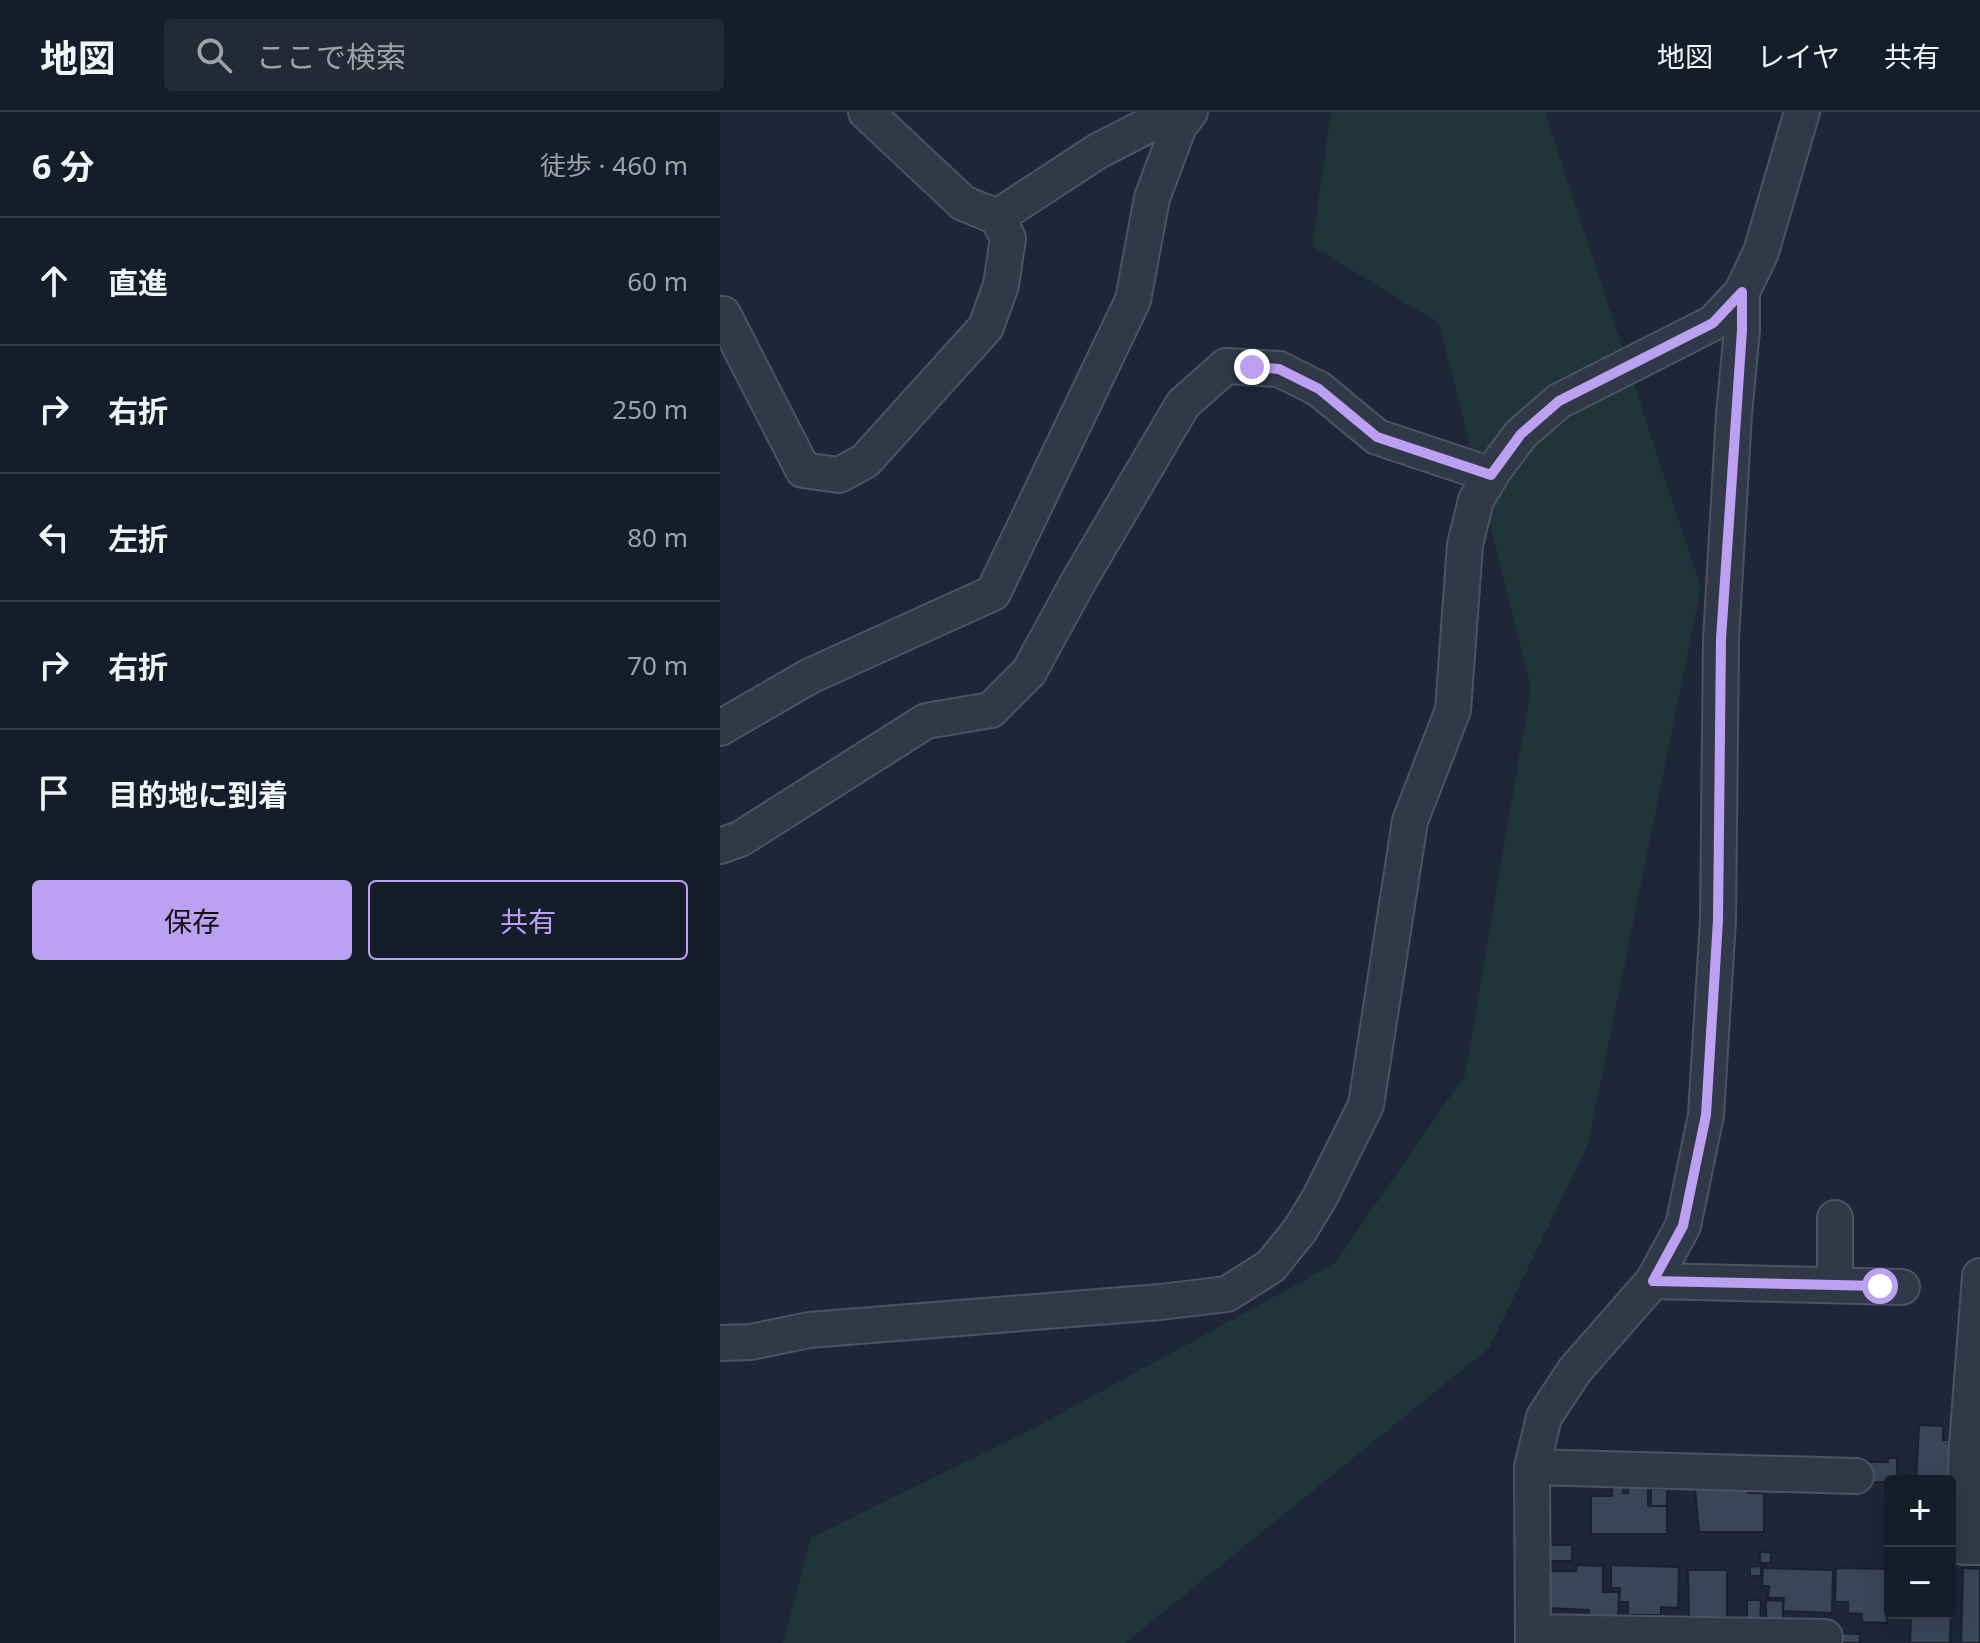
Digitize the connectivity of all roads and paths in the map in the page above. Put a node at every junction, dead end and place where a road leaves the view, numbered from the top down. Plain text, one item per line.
1 (866, 112) edge
2 (1174, 112) edge
3 (1190, 112) edge
4 (1802, 112) edge
5 (997, 217) junction
6 (1742, 292) junction
7 (720, 314) edge
8 (1491, 475) junction
9 (720, 728) edge
10 (720, 846) edge
11 (1835, 1218) dead end
12 (1980, 1276) edge
13 (1653, 1281) junction
14 (1835, 1285) junction
15 (1902, 1287) dead end
16 (720, 1343) edge
17 (1532, 1467) junction
18 (1856, 1476) dead end
19 (1980, 1547) edge
20 (1825, 1637) dead end
21 (1533, 1638) edge

1 - 5 street
2 - 5 street
3 - 9 street
4 - 6 street
5 - 7 street
6 - 8 street
6 - 13 street
8 - 10 street
8 - 16 street
11 - 14 street
12 - 19 street
13 - 14 street
13 - 17 street
14 - 15 street
17 - 18 street
17 - 21 street
20 - 21 street

